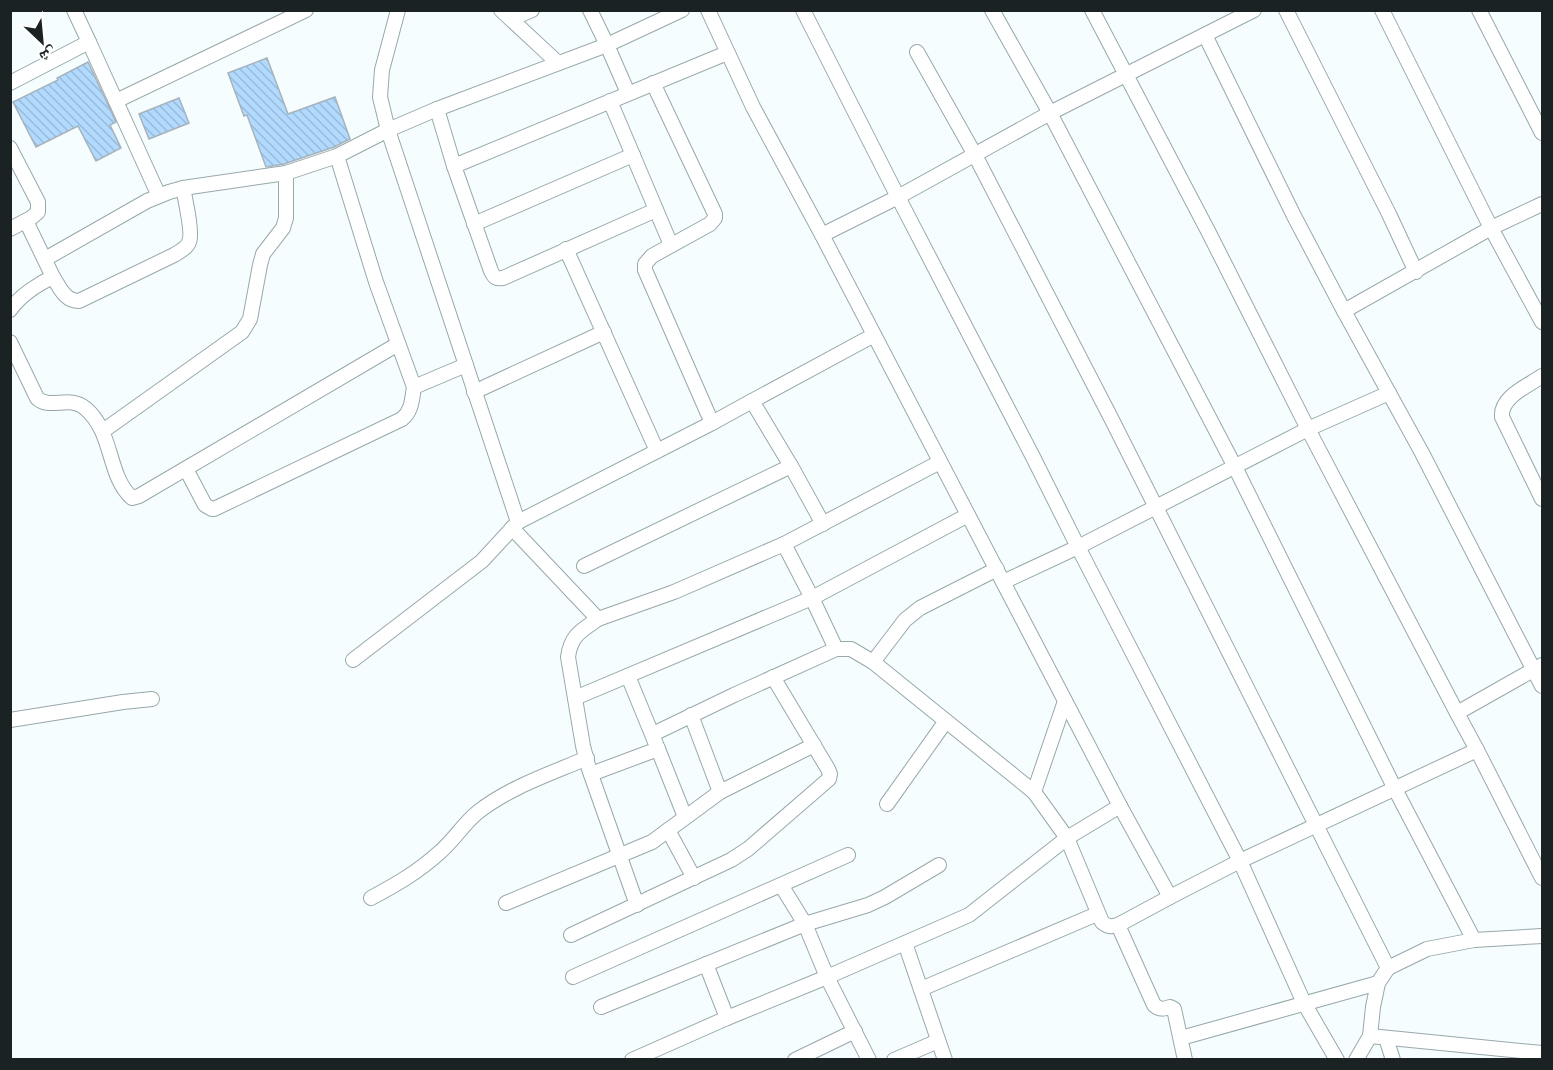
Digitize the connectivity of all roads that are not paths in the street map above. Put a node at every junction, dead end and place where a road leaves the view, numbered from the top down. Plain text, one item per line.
1 (74, 10) edge
2 (306, 10) edge
3 (398, 10) edge
4 (532, 10) edge
5 (590, 10) edge
6 (682, 10) edge
7 (708, 10) edge
8 (803, 10) edge
9 (992, 10) edge
10 (1092, 10) edge
11 (1254, 10) edge
12 (1286, 10) edge
13 (1382, 10) edge
14 (1479, 10) edge
15 (506, 15) edge
16 (1205, 36) junction
17 (89, 42) junction
18 (607, 45) junction
19 (917, 52) dead end
20 (727, 53) junction
21 (558, 63) junction
22 (1126, 74) junction
23 (10, 83) edge
24 (653, 83) junction
25 (628, 93) junction
26 (116, 101) junction
27 (610, 101) junction
28 (437, 109) junction
29 (1050, 113) junction
30 (388, 130) junction
31 (1542, 133) edge
32 (10, 148) edge
33 (633, 155) junction
34 (975, 155) junction
35 (337, 156) junction
36 (454, 166) junction
37 (286, 173) junction
38 (183, 188) junction
39 (159, 196) junction
40 (898, 197) junction
41 (1542, 204) edge
42 (656, 210) junction
43 (26, 221) junction
44 (474, 224) junction
45 (1491, 228) junction
46 (10, 229) edge
47 (822, 235) junction
48 (671, 245) junction
49 (566, 249) junction
50 (45, 259) junction
51 (1416, 272) junction
52 (53, 276) junction
53 (10, 310) edge
54 (1344, 311) junction
55 (1542, 322) edge
56 (604, 332) junction
57 (874, 335) junction
58 (10, 342) edge
59 (398, 344) junction
60 (466, 366) junction
61 (1542, 376) edge
62 (414, 387) junction
63 (474, 392) junction
64 (1389, 393) junction
65 (752, 401) junction
66 (712, 423) junction
67 (1308, 429) junction
68 (104, 430) junction
69 (657, 451) junction
70 (940, 462) junction
71 (791, 466) junction
72 (1235, 467) junction
73 (186, 469) junction
74 (1542, 499) edge
75 (1156, 506) junction
76 (968, 515) junction
77 (823, 524) junction
78 (515, 525) junction
79 (784, 544) junction
80 (1078, 548) junction
81 (584, 566) dead end
82 (996, 569) junction
83 (1003, 582) junction
84 (812, 598) junction
85 (598, 619) junction
86 (836, 649) junction
87 (353, 660) dead end
88 (873, 662) junction
89 (1538, 667) edge
90 (628, 676) junction
91 (773, 677) junction
92 (1542, 686) edge
93 (575, 698) junction
94 (152, 699) dead end
95 (1065, 701) junction
96 (1457, 713) junction
97 (692, 715) junction
98 (10, 720) edge
99 (946, 722) junction
100 (653, 734) junction
101 (814, 745) junction
102 (658, 749) junction
103 (1477, 750) junction
104 (586, 758) junction
105 (591, 774) junction
106 (1395, 789) junction
107 (720, 792) junction
108 (1034, 792) junction
109 (887, 804) dead end
110 (1120, 806) junction
111 (685, 817) junction
112 (1317, 825) junction
113 (668, 830) junction
114 (1067, 838) junction
115 (619, 854) junction
116 (848, 855) dead end
117 (1240, 861) junction
118 (939, 865) dead end
119 (694, 878) junction
120 (1542, 878) edge
121 (782, 885) junction
122 (1170, 897) junction
123 (371, 898) dead end
124 (506, 903) dead end
125 (637, 905) junction
126 (1097, 914) junction
127 (805, 924) junction
128 (1118, 925) junction
129 (571, 936) dead end
130 (1542, 936) edge
131 (1474, 940) junction
132 (905, 943) junction
133 (706, 964) junction
134 (1388, 968) junction
135 (573, 977) dead end
136 (827, 977) junction
137 (1378, 983) junction
138 (921, 989) junction
139 (1304, 1003) junction
140 (601, 1007) dead end
141 (727, 1018) junction
142 (855, 1031) junction
143 (1370, 1036) junction
144 (1180, 1038) junction
145 (1386, 1038) junction
146 (939, 1041) junction
147 (1542, 1053) edge
148 (632, 1059) edge
149 (795, 1059) edge
150 (869, 1059) edge
151 (894, 1059) edge
152 (945, 1059) edge
153 (1185, 1059) edge
154 (1337, 1059) edge
155 (1356, 1059) edge
156 (1393, 1059) edge

1 - 17 street
2 - 26 street
3 - 30 street
4 - 15 street
5 - 18 street
6 - 18 street
7 - 20 street
8 - 40 street
9 - 29 street
10 - 22 street
11 - 16 street
12 - 51 street
13 - 45 street
14 - 31 street
15 - 21 street
16 - 22 street
16 - 54 street
17 - 23 street
17 - 26 street
18 - 21 street
18 - 25 street
19 - 34 street
20 - 24 street
20 - 47 street
21 - 28 street
22 - 29 street
22 - 67 street
24 - 25 street
24 - 48 street
25 - 27 street
26 - 39 street
27 - 33 street
27 - 36 street
28 - 30 street
28 - 36 street
29 - 34 street
29 - 72 street
30 - 35 street
30 - 60 street
32 - 43 street
33 - 42 street
33 - 44 street
34 - 40 street
34 - 75 street
35 - 37 street
35 - 59 street
36 - 44 street
37 - 38 street
37 - 68 street
38 - 39 street
38 - 52 street
39 - 50 street
40 - 47 street
40 - 80 street
41 - 45 street
42 - 48 street
42 - 49 street
43 - 46 street
43 - 50 street
44 - 49 street
45 - 51 street
45 - 55 street
47 - 57 street
48 - 66 street
49 - 56 street
50 - 52 street
51 - 54 street
52 - 53 street
54 - 64 street
56 - 63 street
56 - 69 street
57 - 65 street
57 - 70 street
58 - 68 street
59 - 62 street
59 - 73 street
60 - 62 street
60 - 63 street
61 - 74 street
62 - 73 street
63 - 78 street
64 - 67 street
64 - 89 street
65 - 66 street
65 - 71 street
66 - 69 street
67 - 72 street
67 - 96 street
68 - 73 street
69 - 78 street
70 - 76 street
70 - 77 street
71 - 77 street
71 - 81 street
72 - 75 street
72 - 106 street
75 - 80 street
75 - 112 street
76 - 82 street
76 - 84 street
77 - 79 street
78 - 85 street
78 - 87 street
79 - 84 street
79 - 85 street
80 - 83 street
80 - 117 street
82 - 83 street
82 - 88 street
83 - 95 street
84 - 86 street
84 - 90 street
85 - 93 street
86 - 88 street
86 - 91 street
88 - 99 street
89 - 92 street
89 - 96 street
90 - 93 street
90 - 100 street
91 - 97 street
91 - 101 street
93 - 104 street
94 - 98 street
95 - 108 street
95 - 110 street
96 - 103 street
97 - 100 street
97 - 107 street
99 - 108 street
99 - 109 street
100 - 102 street
101 - 107 street
101 - 119 street
102 - 105 street
102 - 111 street
103 - 106 street
103 - 120 street
104 - 105 street
104 - 123 street
105 - 115 street
106 - 112 street
106 - 131 street
107 - 111 street
108 - 114 street
110 - 114 street
110 - 122 street
111 - 113 street
112 - 117 street
112 - 134 street
113 - 115 street
113 - 119 street
114 - 126 street
114 - 132 street
115 - 124 street
115 - 125 street
116 - 121 street
117 - 122 street
117 - 139 street
118 - 127 street
119 - 125 street
121 - 127 street
121 - 135 street
122 - 128 street
125 - 129 street
126 - 128 street
126 - 138 street
127 - 133 street
127 - 136 street
128 - 144 street
130 - 131 street
131 - 134 street
132 - 136 street
132 - 138 street
133 - 140 street
133 - 141 street
134 - 137 street
136 - 141 street
136 - 142 street
137 - 139 street
137 - 143 street
138 - 146 street
139 - 144 street
139 - 154 street
141 - 148 street
142 - 149 street
142 - 150 street
143 - 145 street
143 - 155 street
144 - 153 street
145 - 147 street
145 - 156 street
146 - 151 street
146 - 152 street

